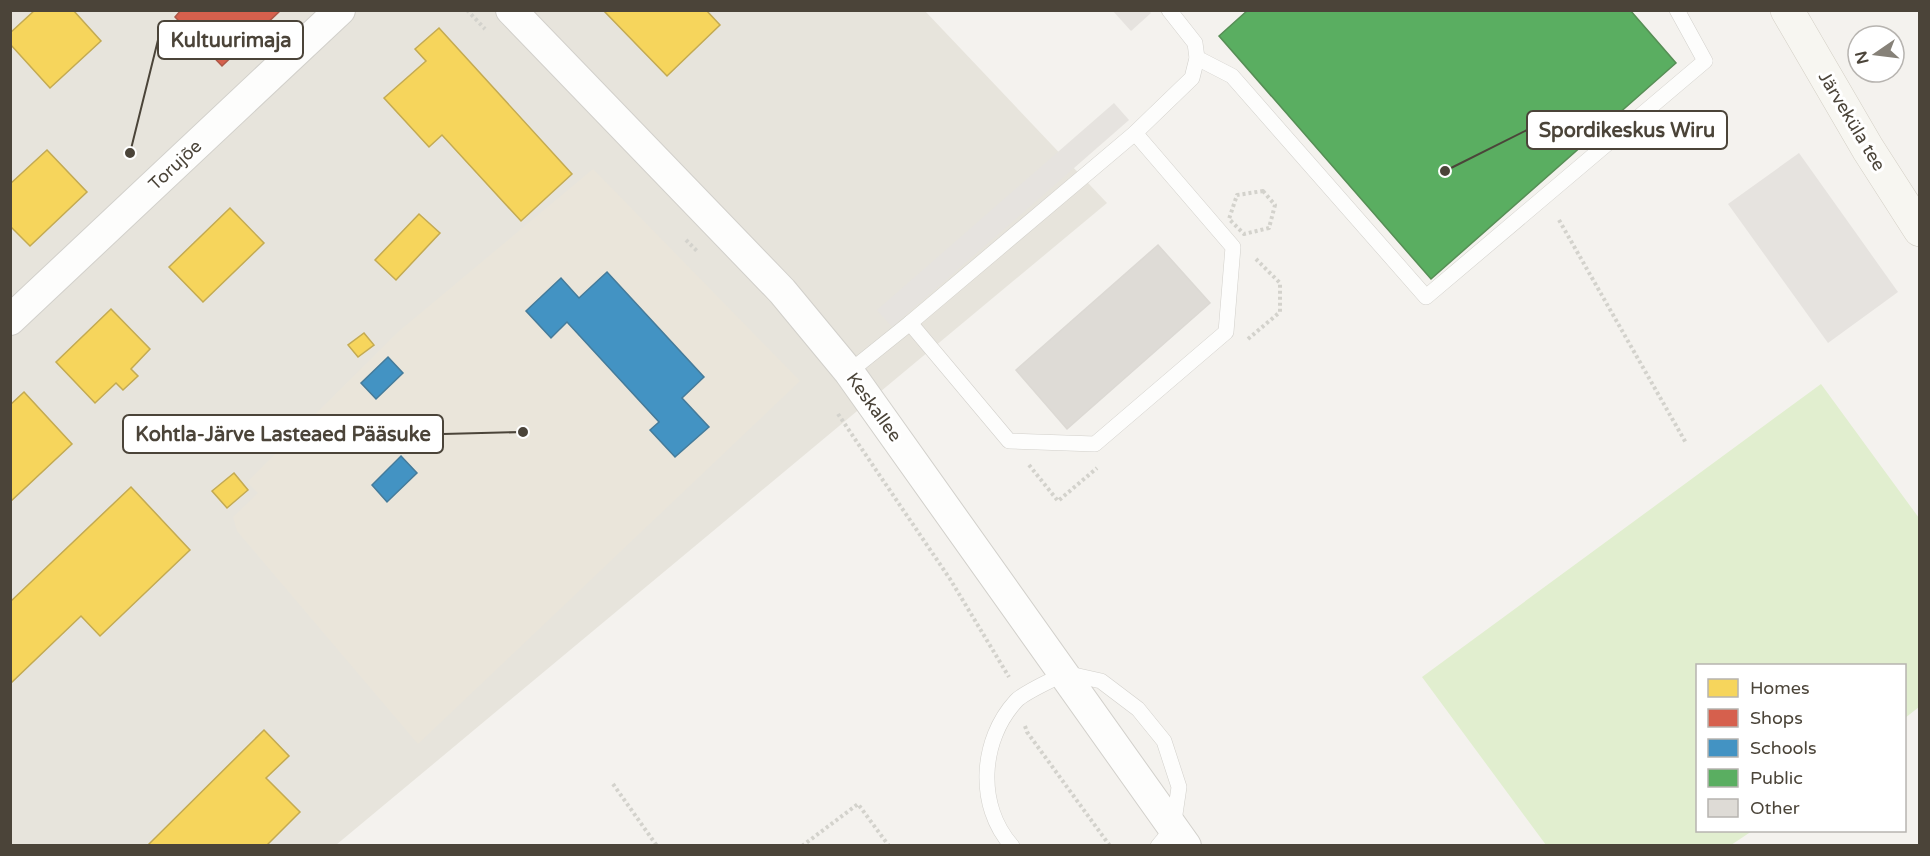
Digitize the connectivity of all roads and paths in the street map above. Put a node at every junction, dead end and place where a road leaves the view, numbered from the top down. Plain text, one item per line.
1 (340, 10) edge
2 (467, 10) edge
3 (511, 10) edge
4 (1169, 10) edge
5 (1677, 10) edge
6 (1787, 10) edge
7 (492, 36) dead end
8 (1197, 58) junction
9 (1135, 133) junction
10 (1559, 220) dead end
11 (1920, 230) edge
12 (1244, 234) joint
13 (685, 239) dead end
14 (700, 255) dead end
15 (10, 320) edge
16 (910, 323) junction
17 (849, 372) junction
18 (834, 409) dead end
19 (1686, 443) dead end
20 (1065, 673) junction
21 (1017, 699) junction
22 (613, 784) dead end
23 (1172, 840) edge
24 (657, 846) edge
25 (802, 846) edge
26 (889, 846) edge
27 (1012, 846) edge
28 (1110, 846) edge

1 - 15 street, Torujõe
2 - 7 path
3 - 17 street, Keskallee
4 - 8 lane
5 - 8 lane
6 - 11 main road, Järveküla tee
8 - 9 lane
9 - 16 lane
9 - 16 lane
10 - 19 path
12 - 12 path
13 - 14 path
16 - 17 lane
17 - 20 street, Keskallee
18 - 21 path
20 - 21 lane
20 - 23 street, Keskallee
20 - 23 lane
21 - 27 lane
21 - 28 path
22 - 24 path
25 - 26 path

